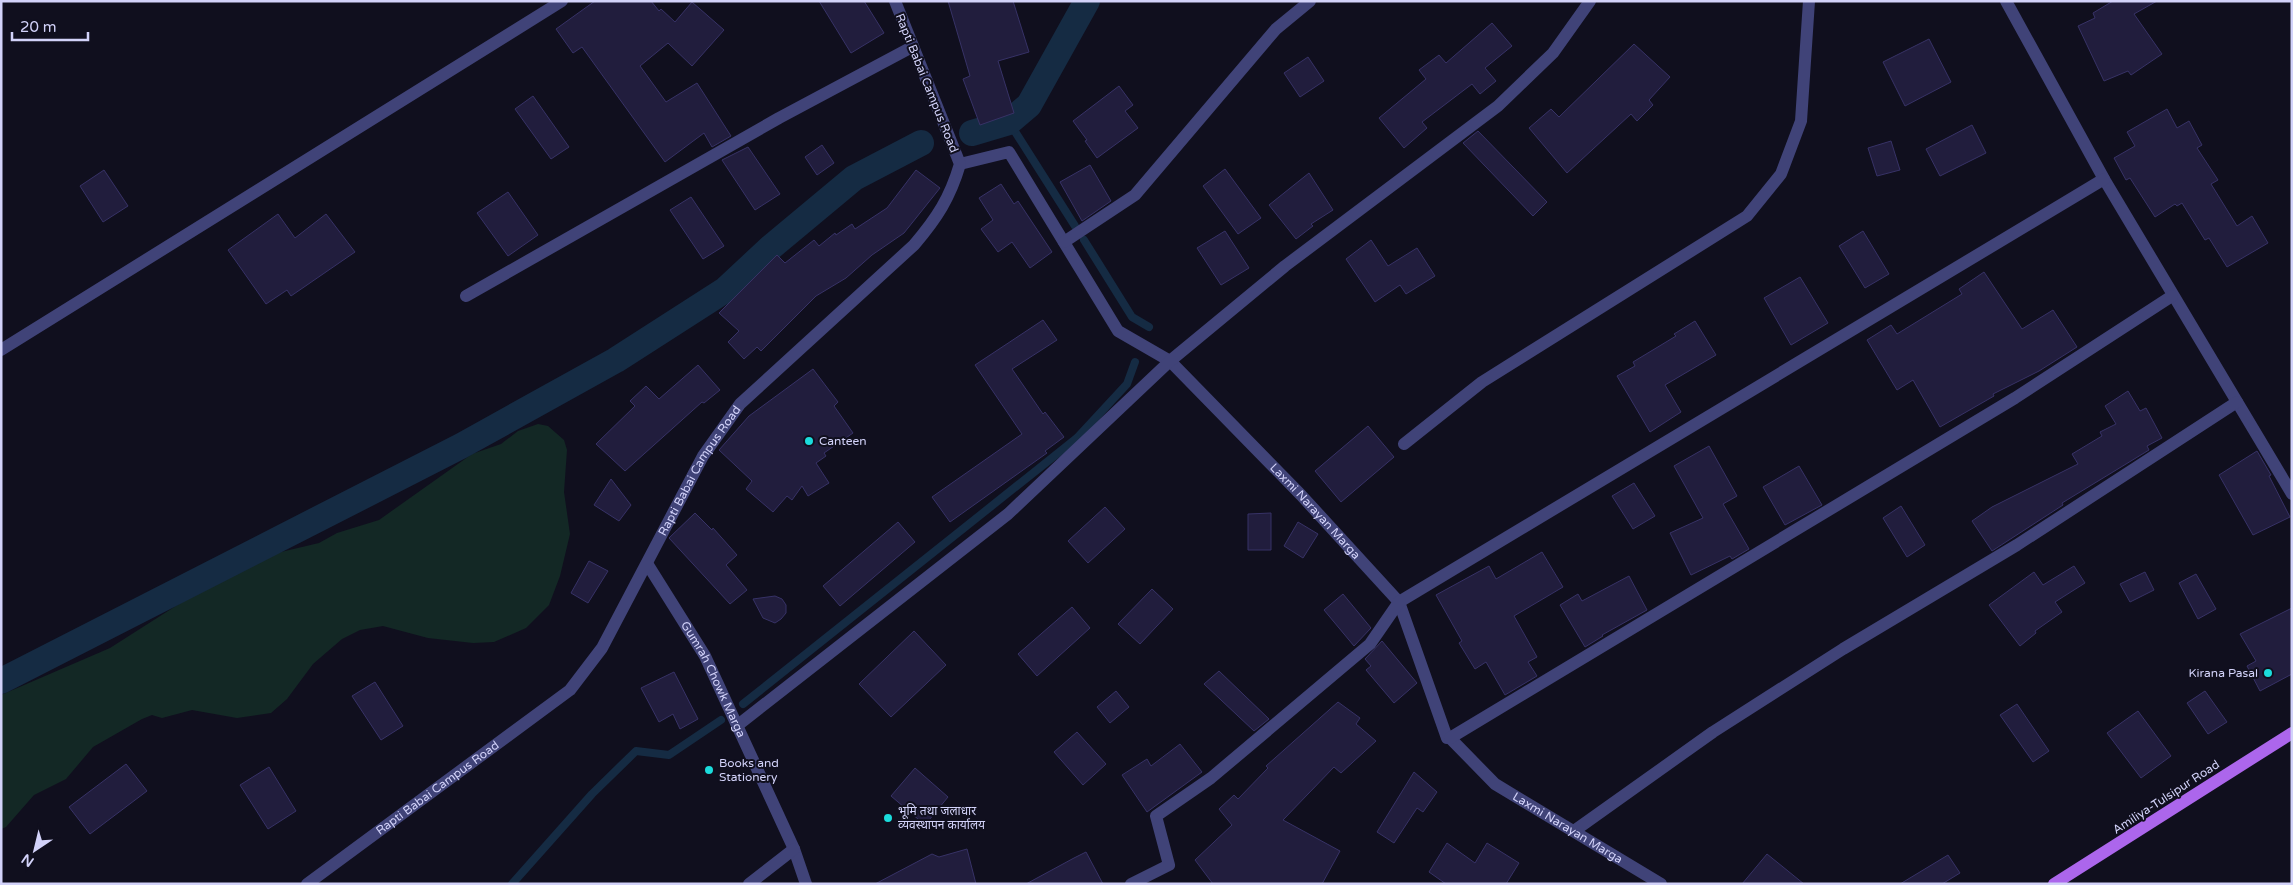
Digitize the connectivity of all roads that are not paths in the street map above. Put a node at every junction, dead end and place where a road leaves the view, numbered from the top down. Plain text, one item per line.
1 (562, 1) edge
2 (895, 1) edge
3 (1310, 1) edge
4 (1590, 1) edge
5 (1810, 1) edge
6 (2006, 1) edge
7 (912, 47) junction
8 (960, 164) junction
9 (2104, 179) junction
10 (1064, 242) junction
11 (466, 296) dead end
12 (2172, 296) junction
13 (1, 350) edge
14 (1170, 361) junction
15 (2237, 402) junction
16 (1404, 444) dead end
17 (2292, 494) edge
18 (648, 565) junction
19 (1400, 602) junction
20 (738, 725) junction
21 (2292, 732) edge
22 (1450, 738) junction
23 (1574, 831) junction
24 (794, 849) junction
25 (307, 884) edge
26 (749, 884) edge
27 (806, 884) edge
28 (1131, 884) edge
29 (1661, 884) edge
30 (2054, 884) edge

1 - 13 street
2 - 7 street, Rapti Babai Campus Road
3 - 10 street
4 - 14 street
5 - 16 street
6 - 9 street
7 - 8 street, Rapti Babai Campus Road
7 - 11 street
8 - 10 street, Laxmi Narayan Marga
8 - 18 street, Rapti Babai Campus Road
9 - 12 street
9 - 19 street
10 - 14 street, Laxmi Narayan Marga
12 - 15 street
12 - 22 street
14 - 19 street, Laxmi Narayan Marga
14 - 20 street
15 - 17 street
15 - 23 street
18 - 20 street, Gumrah Chowk Marga
18 - 25 street, Rapti Babai Campus Road
19 - 22 street, Laxmi Narayan Marga
19 - 28 street
20 - 24 street, Gumrah Chowk Marga
21 - 30 main road, Amiliya-Tulsipur Road
22 - 23 street, Laxmi Narayan Marga
23 - 29 street, Laxmi Narayan Marga
24 - 26 street
24 - 27 street, Gumrah Chowk Marga

